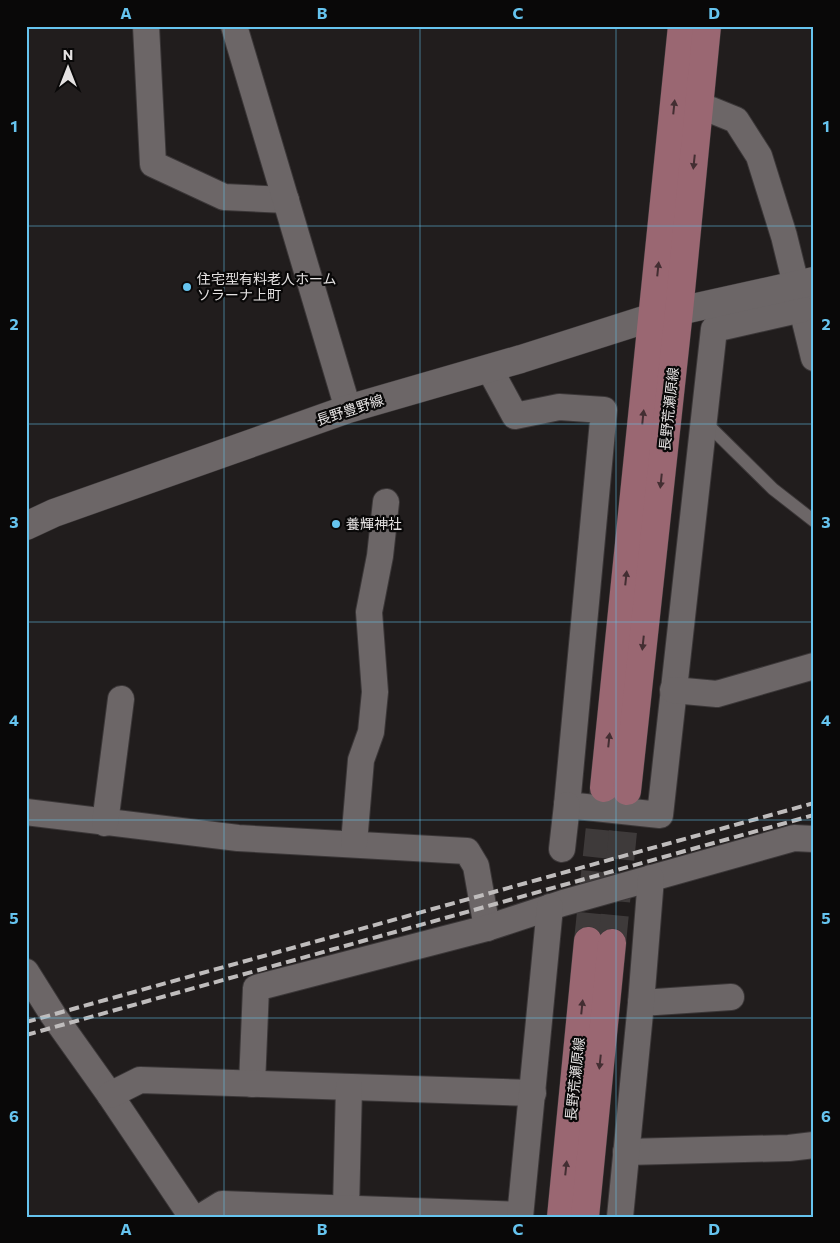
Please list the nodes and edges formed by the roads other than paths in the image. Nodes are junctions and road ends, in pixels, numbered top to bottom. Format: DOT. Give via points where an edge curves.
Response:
graph roads {
  1 [pos="146,26"];
  2 [pos="234,26"];
  3 [pos="682,26"];
  4 [pos="707,26"];
  5 [pos="699,104"];
  6 [pos="286,200"];
  7 [pos="804,292"];
  8 [pos="679,311"];
  9 [pos="653,317"];
  10 [pos="814,358"];
  11 [pos="489,368"];
  12 [pos="348,409"];
  13 [pos="704,421"];
  14 [pos="386,502"];
  15 [pos="814,521"];
  16 [pos="26,526"];
  17 [pos="814,666"];
  18 [pos="674,690"];
  19 [pos="121,699"];
  20 [pos="567,805"];
  21 [pos="26,812"];
  22 [pos="105,822"];
  23 [pos="814,839"];
  24 [pos="354,844"];
  25 [pos="562,849"];
  26 [pos="651,878"];
  27 [pos="550,907"];
  28 [pos="487,928"];
  29 [pos="26,972"];
  30 [pos="731,997"];
  31 [pos="641,1003"];
  32 [pos="252,1084"];
  33 [pos="349,1087"];
  34 [pos="533,1093"];
  35 [pos="110,1095"];
  36 [pos="814,1145"];
  37 [pos="626,1152"];
  38 [pos="346,1209"];
  39 [pos="520,1216"];
  40 [pos="192,1217"];
  41 [pos="201,1217"];
  42 [pos="561,1217"];
  43 [pos="584,1217"];
  44 [pos="620,1217"];
  1 -- 6 [label="street" via="153,164 224,197"];
  2 -- 6 [label="street"];
  9 -- 3 [label="main road, 長野荒瀬原線, one-way"];
  4 -- 5 [label="main road, 長野荒瀬原線"];
  5 -- 7 [label="street" via="736,120 759,156"];
  5 -- 8 [label="main road, 長野荒瀬原線, one-way"];
  6 -- 12 [label="street"];
  7 -- 8 [label="main road, 長野豊野線"];
  7 -- 10 [label="street"];
  7 -- 13 [label="street" via="714,329"];
  8 -- 9 [label="main road, 長野豊野線"];
  8 -- 9 [label="main road, 長野荒瀬原線, one-way" via="616,790"];
  9 -- 11 [label="main road, 長野豊野線"];
  11 -- 12 [label="main road, 長野豊野線"];
  11 -- 20 [label="street" via="515,416 558,407 604,410"];
  12 -- 16 [label="main road, 長野豊野線"];
  13 -- 15 [label="lane" via="773,489"];
  13 -- 18 [label="street"];
  14 -- 24 [label="street" via="370,612 375,692 371,732 361,760"];
  17 -- 18 [label="street" via="717,694"];
  18 -- 20 [label="street" via="660,815"];
  19 -- 22 [label="street"];
  20 -- 25 [label="street"];
  21 -- 22 [label="street"];
  22 -- 24 [label="street" via="238,838"];
  23 -- 26 [label="street" via="794,838"];
  24 -- 28 [label="street" via="467,851 476,866"];
  26 -- 27 [label="street"];
  26 -- 31 [label="street"];
  27 -- 28 [label="street"];
  27 -- 34 [label="street"];
  28 -- 32 [label="street" via="256,988"];
  29 -- 35 [label="street"];
  30 -- 31 [label="street"];
  31 -- 37 [label="street"];
  32 -- 33 [label="street"];
  32 -- 35 [label="street" via="140,1080"];
  33 -- 34 [label="street"];
  33 -- 38 [label="street"];
  34 -- 39 [label="street"];
  35 -- 40 [label="street"];
  36 -- 37 [label="street"];
  37 -- 44 [label="street"];
  38 -- 39 [label="street"];
  38 -- 41 [label="street" via="222,1204"];
  42 -- 43 [label="main road, 長野荒瀬原線, one-way" via="600,942"];
}
